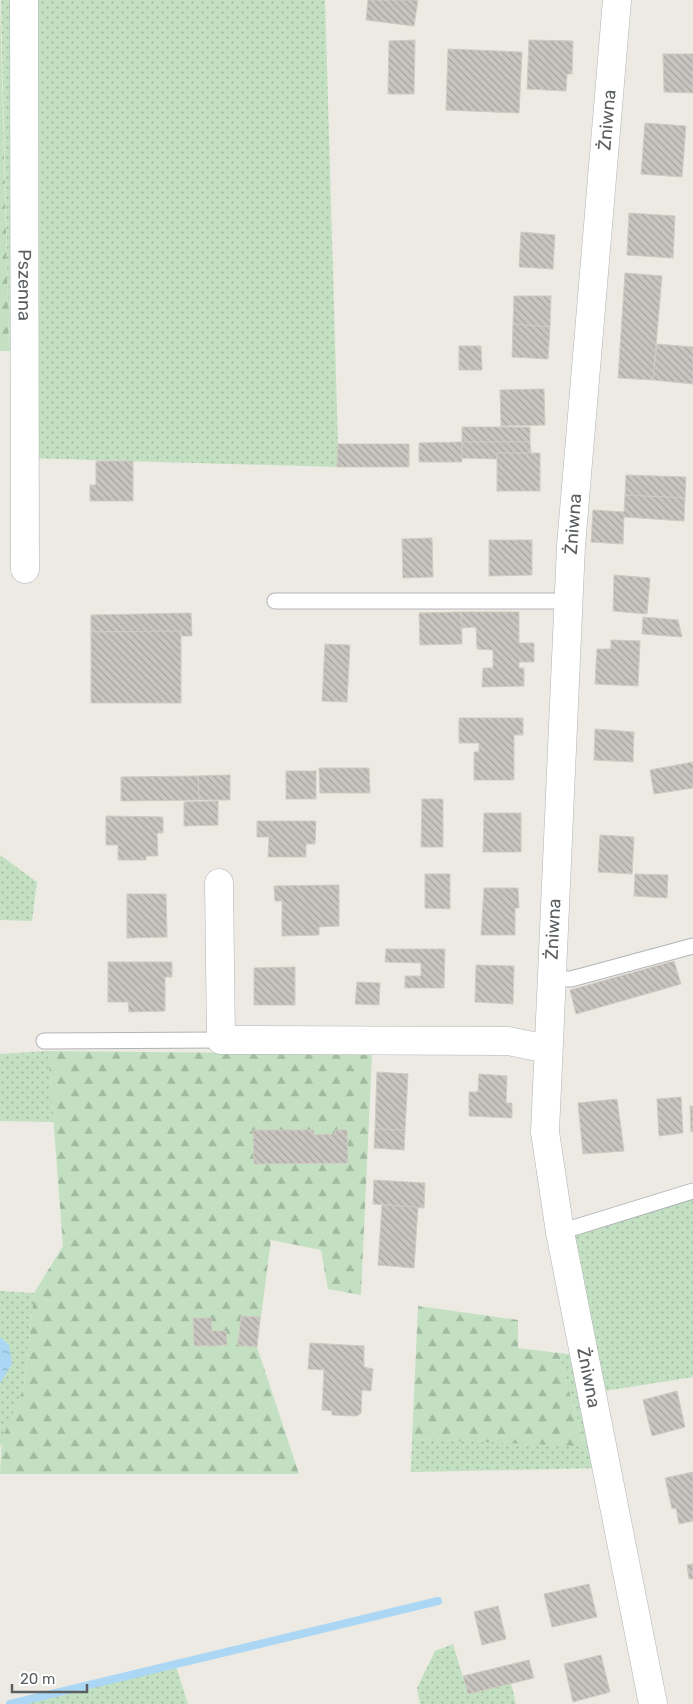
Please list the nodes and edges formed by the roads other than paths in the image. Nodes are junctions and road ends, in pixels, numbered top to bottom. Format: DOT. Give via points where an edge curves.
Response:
graph roads {
  1 [pos="24,0"];
  2 [pos="617,0"];
  3 [pos="25,569"];
  4 [pos="275,601"];
  5 [pos="568,601"];
  6 [pos="220,883"];
  7 [pos="693,946"];
  8 [pos="551,980"];
  9 [pos="220,1040"];
  10 [pos="44,1041"];
  11 [pos="548,1049"];
  12 [pos="693,1191"];
  13 [pos="560,1232"];
  14 [pos="653,1704"];
  1 -- 3 [label="street, Pszenna"];
  2 -- 5 [label="street, Żniwna"];
  4 -- 5 [label="lane"];
  5 -- 8 [label="street, Żniwna"];
  6 -- 9 [label="street"];
  7 -- 8 [label="lane" via="571,979"];
  8 -- 11 [label="street, Żniwna"];
  9 -- 10 [label="lane"];
  9 -- 11 [label="street" via="508,1041"];
  11 -- 13 [label="street, Żniwna" via="545,1132"];
  12 -- 13 [label="lane"];
  13 -- 14 [label="street, Żniwna"];
}
